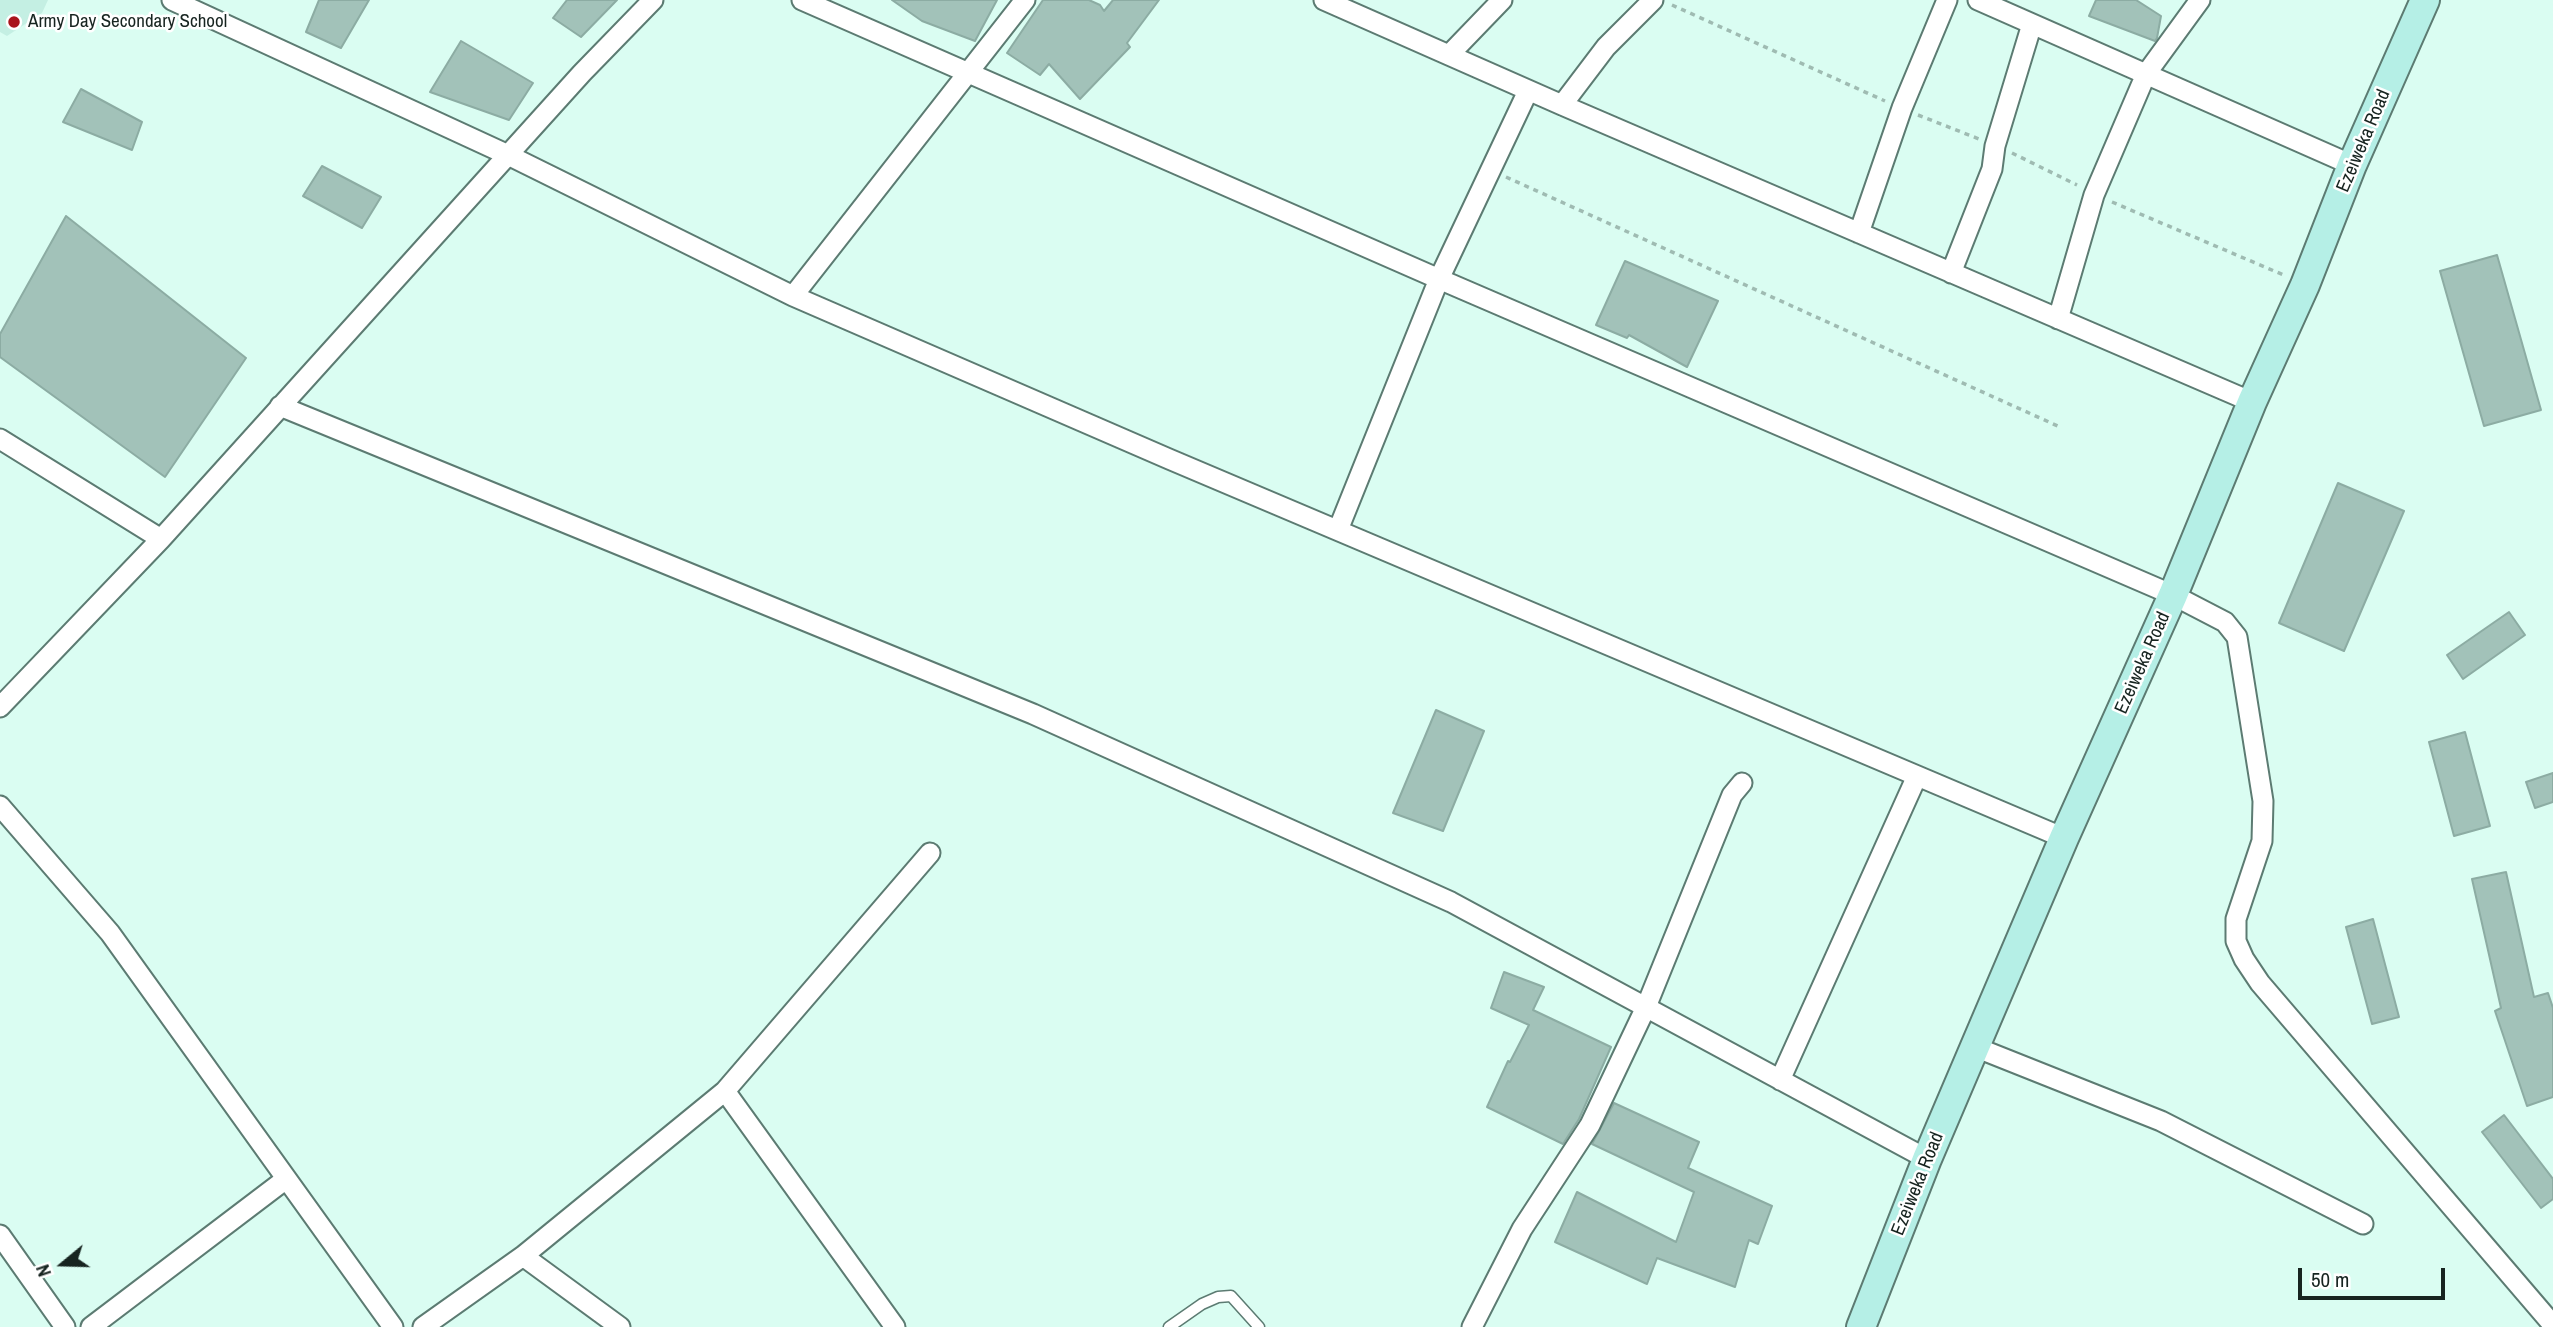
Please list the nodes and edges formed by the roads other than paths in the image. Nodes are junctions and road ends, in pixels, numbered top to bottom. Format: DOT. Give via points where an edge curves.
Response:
graph roads {
  1 [pos="172,0"];
  2 [pos="653,0"];
  3 [pos="802,0"];
  4 [pos="1025,0"];
  5 [pos="1324,0"];
  6 [pos="1502,0"];
  7 [pos="1653,0"];
  8 [pos="1947,0"];
  9 [pos="1978,0"];
  10 [pos="2200,0"];
  11 [pos="2425,0"];
  12 [pos="2032,24"];
  13 [pos="1449,55"];
  14 [pos="968,74"];
  15 [pos="2146,74"];
  16 [pos="1528,91"];
  17 [pos="1562,105"];
  18 [pos="508,155"];
  19 [pos="2353,165"];
  20 [pos="1858,233"];
  21 [pos="1951,273"];
  22 [pos="1439,279"];
  23 [pos="793,296"];
  24 [pos="2059,319"];
  25 [pos="2252,402"];
  26 [pos="280,406"];
  27 [pos="0,439"];
  28 [pos="1338,530"];
  29 [pos="161,538"];
  30 [pos="2173,595"];
  31 [pos="0,707"];
  32 [pos="1917,776"];
  33 [pos="1742,783"];
  34 [pos="0,806"];
  35 [pos="2064,838"];
  36 [pos="930,853"];
  37 [pos="1646,1007"];
  38 [pos="1975,1047"];
  39 [pos="1780,1080"];
  40 [pos="724,1091"];
  41 [pos="1927,1159"];
  42 [pos="286,1179"];
  43 [pos="2363,1224"];
  44 [pos="0,1235"];
  45 [pos="523,1256"];
  46 [pos="2553,1325"];
  47 [pos="65,1327"];
  48 [pos="91,1327"];
  49 [pos="393,1327"];
  50 [pos="423,1327"];
  51 [pos="620,1327"];
  52 [pos="895,1327"];
  53 [pos="1170,1327"];
  54 [pos="1258,1327"];
  55 [pos="1472,1327"];
  56 [pos="1861,1327"];
  1 -- 18 [label="street"];
  2 -- 18 [label="street"];
  3 -- 14 [label="street"];
  4 -- 14 [label="street"];
  5 -- 13 [label="street"];
  6 -- 13 [label="street"];
  7 -- 17 [label="street" via="1606,47"];
  8 -- 20 [label="street" via="1902,108"];
  9 -- 12 [label="street"];
  10 -- 15 [label="street"];
  11 -- 19 [label="main road, Ezeiweka Road"];
  12 -- 15 [label="street"];
  12 -- 21 [label="street" via="1992,169"];
  13 -- 16 [label="street"];
  14 -- 22 [label="street"];
  14 -- 23 [label="street"];
  15 -- 19 [label="street"];
  15 -- 24 [label="street" via="2094,195"];
  16 -- 17 [label="street"];
  16 -- 22 [label="street"];
  17 -- 20 [label="street"];
  18 -- 23 [label="street"];
  18 -- 26 [label="street"];
  19 -- 25 [label="main road, Ezeiweka Road"];
  20 -- 21 [label="street"];
  21 -- 24 [label="street"];
  22 -- 28 [label="street"];
  22 -- 30 [label="street"];
  23 -- 28 [label="street"];
  24 -- 25 [label="street"];
  25 -- 30 [label="main road, Ezeiweka Road"];
  26 -- 29 [label="street"];
  26 -- 37 [label="street" via="1033,714 1451,902"];
  27 -- 29 [label="street"];
  28 -- 32 [label="street"];
  29 -- 31 [label="street"];
  30 -- 35 [label="main road, Ezeiweka Road"];
  30 -- 46 [label="street" via="2225,622 2237,637 2263,801 2262,841 2236,919 2236,941 2244,959"];
  32 -- 35 [label="street"];
  32 -- 39 [label="street"];
  33 -- 37 [label="street" via="1731,795"];
  34 -- 42 [label="street" via="110,933"];
  35 -- 38 [label="main road, Ezeiweka Road"];
  36 -- 40 [label="street"];
  37 -- 39 [label="street"];
  37 -- 55 [label="street" via="1590,1125 1522,1229"];
  38 -- 41 [label="main road, Ezeiweka Road"];
  38 -- 43 [label="street" via="2161,1121"];
  39 -- 41 [label="street"];
  40 -- 45 [label="street"];
  40 -- 52 [label="street"];
  41 -- 56 [label="main road, Ezeiweka Road"];
  42 -- 48 [label="street"];
  42 -- 49 [label="street"];
  44 -- 47 [label="street"];
  45 -- 50 [label="street"];
  45 -- 51 [label="street"];
  53 -- 54 [label="lane" via="1202,1304 1231,1296"];
}
